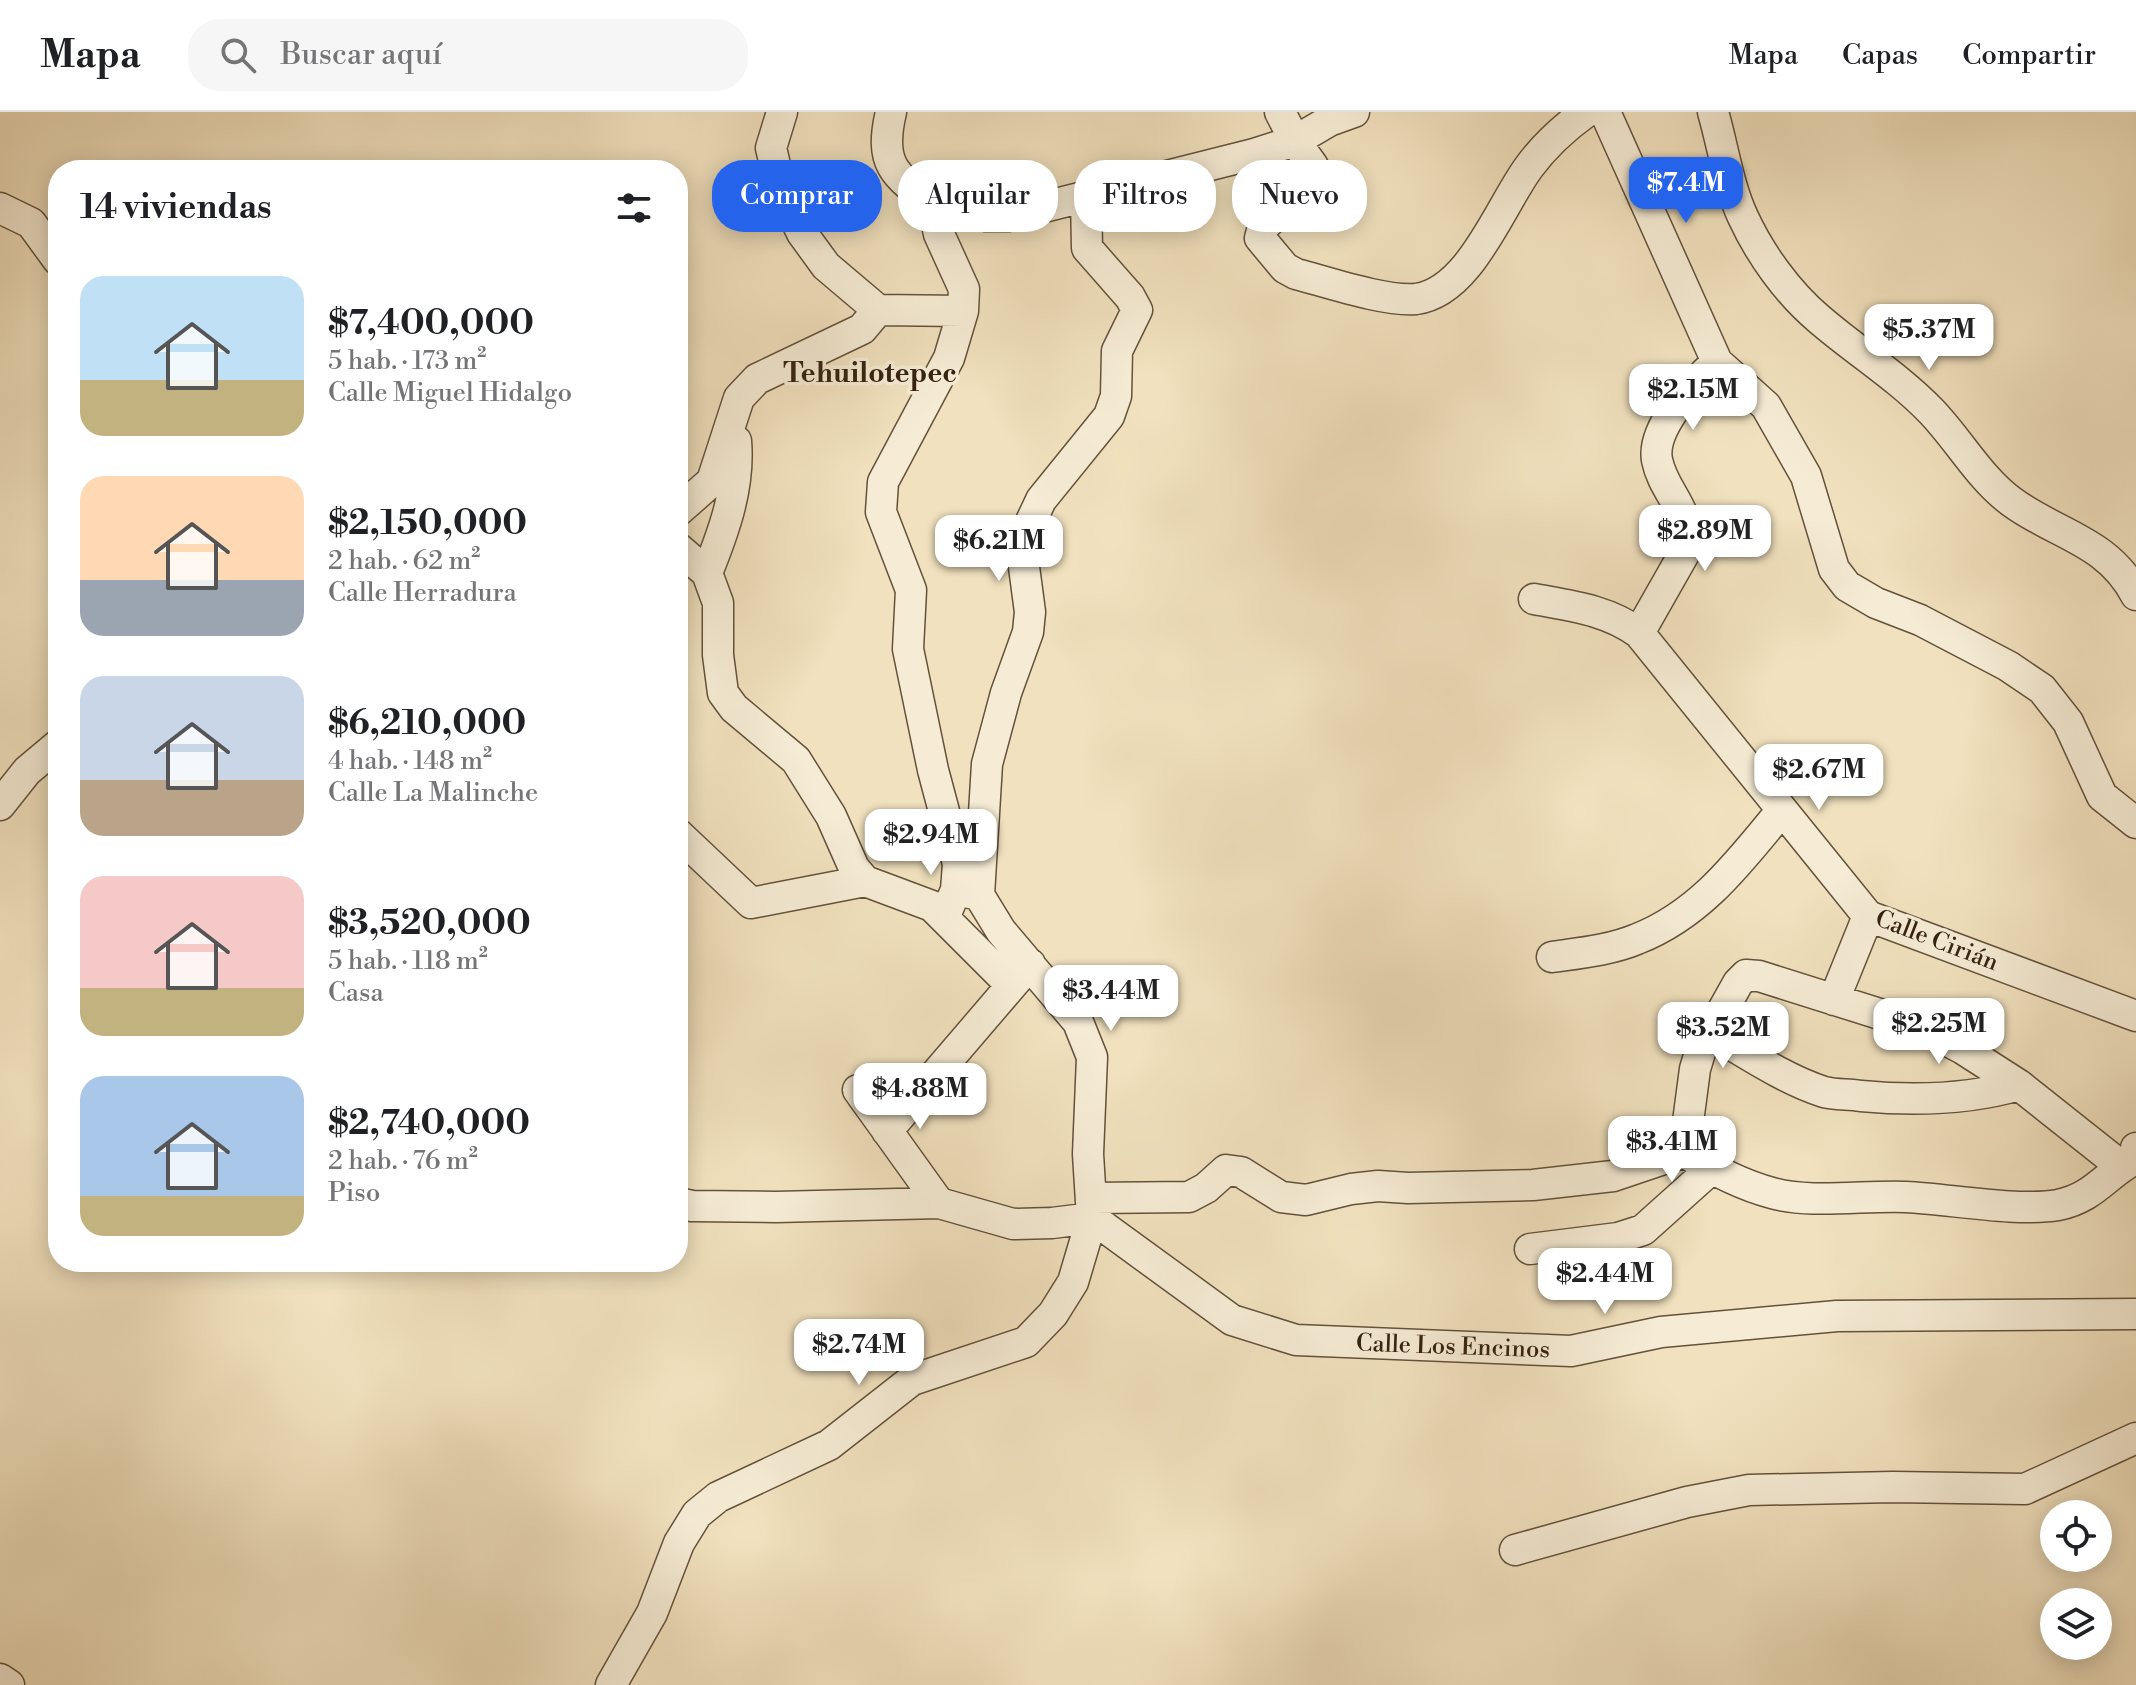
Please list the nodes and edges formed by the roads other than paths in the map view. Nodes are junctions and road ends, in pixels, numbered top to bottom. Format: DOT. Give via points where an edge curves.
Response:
graph roads {
  1 [pos="782,112"];
  2 [pos="891,112"];
  3 [pos="1280,112"];
  4 [pos="1354,112"];
  5 [pos="1586,112"];
  6 [pos="1605,112"];
  7 [pos="1695,112"];
  8 [pos="1716,122"];
  9 [pos="1295,141"];
  10 [pos="1216,164"];
  11 [pos="898,175"];
  12 [pos="0,208"];
  13 [pos="939,232"];
  14 [pos="1087,232"];
  15 [pos="48,246"];
  16 [pos="878,310"];
  17 [pos="963,311"];
  18 [pos="1717,362"];
  19 [pos="734,419"];
  20 [pos="688,502"];
  21 [pos="688,557"];
  22 [pos="707,573"];
  23 [pos="2136,595"];
  24 [pos="1534,599"];
  25 [pos="1639,633"];
  26 [pos="48,753"];
  27 [pos="0,805"];
  28 [pos="1782,810"];
  29 [pos="2136,823"];
  30 [pos="688,843"];
  31 [pos="865,881"];
  32 [pos="959,901"];
  33 [pos="1868,916"];
  34 [pos="1552,957"];
  35 [pos="1020,974"];
  36 [pos="1834,1000"];
  37 [pos="2136,1016"];
  38 [pos="1710,1032"];
  39 [pos="2019,1085"];
  40 [pos="858,1090"];
  41 [pos="887,1131"];
  42 [pos="1684,1152"];
  43 [pos="2132,1158"];
  44 [pos="1711,1169"];
  45 [pos="939,1203"];
  46 [pos="688,1205"];
  47 [pos="1092,1208"];
  48 [pos="1530,1249"];
  49 [pos="2136,1314"];
  50 [pos="2136,1438"];
  51 [pos="1515,1550"];
  52 [pos="0,1679"];
  53 [pos="9,1685"];
  54 [pos="611,1685"];
  1 -- 16 [label="street" via="771,148 781,190 826,266"];
  2 -- 11 [label="street" via="886,143"];
  3 -- 9 [label="street"];
  4 -- 9 [label="street"];
  5 -- 9 [label="street" via="1557,133 1528,168 1465,267 1434,295 1400,299 1296,274 1260,238 1278,213 1283,193 1312,171"];
  6 -- 18 [label="street"];
  7 -- 8 [label="street"];
  8 -- 23 [label="street" via="1741,214 1792,291 1933,413 2011,502 2117,565"];
  9 -- 10 [label="street"];
  12 -- 15 [label="street" via="31,223"];
  13 -- 17 [label="street" via="964,289"];
  14 -- 32 [label="street" via="1087,248 1137,310 1117,351 1116,396 1109,416 1041,500 1027,530 1028,632 987,764"];
  16 -- 17 [label="street"];
  16 -- 19 [label="street" via="862,329 757,379 739,398"];
  17 -- 32 [label="street" via="949,358 883,482 881,512 911,590 908,649 958,864"];
  18 -- 25 [label="street" via="1673,411 1657,445 1657,461 1683,513 1688,538"];
  18 -- 29 [label="street" via="1766,406 1806,476 1834,569 1847,586 2008,666 2042,689 2068,722 2102,796"];
  19 -- 20 [label="street" via="712,481"];
  19 -- 22 [label="street" via="738,463"];
  21 -- 22 [label="street"];
  22 -- 31 [label="street" via="718,603 723,693 796,760"];
  24 -- 25 [label="street, Calle Cirián" via="1598,611"];
  25 -- 28 [label="street, Calle Cirián"];
  26 -- 27 [label="street"];
  28 -- 33 [label="street, Calle Cirián"];
  28 -- 34 [label="street" via="1693,909 1636,940"];
  30 -- 31 [label="street" via="751,903"];
  31 -- 32 [label="street" via="932,906"];
  32 -- 35 [label="street"];
  32 -- 35 [label="street" via="1001,931"];
  33 -- 36 [label="street"];
  33 -- 37 [label="street, Calle Cirián"];
  35 -- 41 [label="street"];
  35 -- 47 [label="street" via="1078,1022 1092,1057"];
  36 -- 38 [label="street" via="1746,975"];
  36 -- 39 [label="street" via="1921,1027"];
  38 -- 39 [label="street" via="1826,1092 1937,1099"];
  38 -- 42 [label="street" via="1695,1069"];
  39 -- 43 [label="street"];
  40 -- 41 [label="street"];
  41 -- 45 [label="street"];
  42 -- 44 [label="street"];
  42 -- 47 [label="street" via="1613,1176 1533,1185 1378,1186 1306,1200 1281,1197 1241,1172 1226,1170 1189,1197"];
  43 -- 44 [label="street" via="2083,1197 2056,1205 1774,1194"];
  44 -- 48 [label="street" via="1643,1230"];
  45 -- 46 [label="street"];
  45 -- 47 [label="street" via="1013,1224 1052,1223"];
  47 -- 49 [label="street, Calle Los Encinos" via="1232,1320 1296,1340 1571,1351 1661,1332 1837,1316"];
  47 -- 54 [label="street" via="1073,1282 1026,1342 912,1380 829,1445 718,1497 697,1514 679,1543 652,1613"];
  50 -- 51 [label="street" via="2025,1489 1749,1490"];
  52 -- 53 [label="street"];
}
